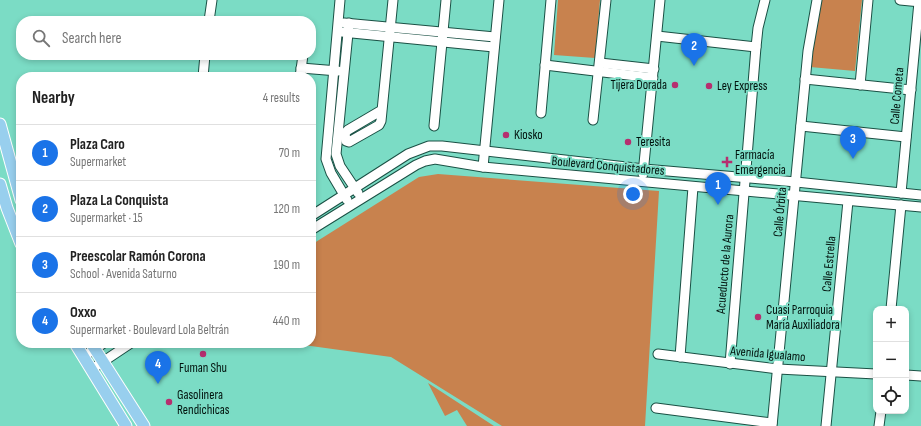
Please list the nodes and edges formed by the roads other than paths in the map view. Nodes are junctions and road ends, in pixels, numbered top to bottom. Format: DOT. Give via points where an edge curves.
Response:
graph roads {
  1 [pos="212,0"];
  2 [pos="340,0"];
  3 [pos="393,0"];
  4 [pos="446,0"];
  5 [pos="499,0"];
  6 [pos="551,0"];
  7 [pos="606,0"];
  8 [pos="660,0"];
  9 [pos="765,0"];
  10 [pos="817,0"];
  11 [pos="868,0"];
  12 [pos="900,0"];
  13 [pos="920,2"];
  14 [pos="210,16"];
  15 [pos="349,23"];
  16 [pos="337,27"];
  17 [pos="390,27"];
  18 [pos="348,33"];
  19 [pos="657,36"];
  20 [pos="389,37"];
  21 [pos="442,37"];
  22 [pos="496,37"];
  23 [pos="494,47"];
  24 [pos="756,47"];
  25 [pos="205,60"];
  26 [pos="302,60"];
  27 [pos="545,65"];
  28 [pos="599,67"];
  29 [pos="334,71"];
  30 [pos="203,72"];
  31 [pos="301,72"];
  32 [pos="344,72"];
  33 [pos="653,74"];
  34 [pos="805,79"];
  35 [pos="860,85"];
  36 [pos="911,90"];
  37 [pos="382,110"];
  38 [pos="540,113"];
  39 [pos="593,120"];
  40 [pos="0,124"];
  41 [pos="434,126"];
  42 [pos="801,126"];
  43 [pos="906,137"];
  44 [pos="484,150"];
  45 [pos="336,154"];
  46 [pos="326,159"];
  47 [pos="483,167"];
  48 [pos="644,169"];
  49 [pos="745,178"];
  50 [pos="16,182"];
  51 [pos="643,182"];
  52 [pos="796,182"];
  53 [pos="0,184"];
  54 [pos="693,187"];
  55 [pos="355,188"];
  56 [pos="745,190"];
  57 [pos="901,193"];
  58 [pos="344,195"];
  59 [pos="921,195"];
  60 [pos="794,196"];
  61 [pos="363,199"];
  62 [pos="848,201"];
  63 [pos="351,206"];
  64 [pos="901,206"];
  65 [pos="921,207"];
  66 [pos="316,213"];
  67 [pos="316,227"];
  68 [pos="16,231"];
  69 [pos="891,306"];
  70 [pos="78,348"];
  71 [pos="93,348"];
  72 [pos="98,348"];
  73 [pos="124,348"];
  74 [pos="658,354"];
  75 [pos="84,356"];
  76 [pos="680,357"];
  77 [pos="103,362"];
  78 [pos="730,364"];
  79 [pos="92,369"];
  80 [pos="778,369"];
  81 [pos="832,372"];
  82 [pos="873,374"];
  83 [pos="909,376"];
  84 [pos="921,376"];
  85 [pos="656,408"];
  86 [pos="881,414"];
  87 [pos="772,425"];
  88 [pos="126,426"];
  89 [pos="144,426"];
  90 [pos="826,426"];
  91 [pos="879,426"];
  1 -- 14 [label="street"];
  2 -- 16 [label="street"];
  3 -- 17 [label="street"];
  4 -- 21 [label="street"];
  5 -- 22 [label="street"];
  6 -- 27 [label="street"];
  7 -- 28 [label="street"];
  8 -- 19 [label="street"];
  9 -- 24 [label="street, Acueducto de la Aurora"];
  10 -- 34 [label="street, Calle Órbita"];
  11 -- 35 [label="street"];
  12 -- 13 [label="street"];
  13 -- 36 [label="street, Calle Cometa"];
  15 -- 16 [label="street"];
  15 -- 17 [label="street"];
  15 -- 18 [label="street"];
  16 -- 18 [label="street"];
  16 -- 29 [label="street"];
  17 -- 20 [label="street"];
  17 -- 21 [label="street"];
  18 -- 20 [label="street"];
  18 -- 32 [label="street"];
  19 -- 24 [label="street"];
  19 -- 33 [label="street"];
  20 -- 21 [label="street"];
  20 -- 37 [label="street"];
  21 -- 22 [label="street"];
  21 -- 23 [label="street"];
  21 -- 41 [label="street"];
  22 -- 23 [label="street"];
  23 -- 44 [label="street"];
  24 -- 49 [label="street, Acueducto de la Aurora"];
  25 -- 30 [label="street"];
  26 -- 31 [label="street"];
  27 -- 28 [label="street"];
  27 -- 38 [label="street"];
  28 -- 33 [label="street"];
  28 -- 39 [label="street"];
  29 -- 31 [label="street"];
  29 -- 32 [label="street"];
  29 -- 46 [label="street"];
  32 -- 45 [label="street"];
  33 -- 48 [label="street"];
  34 -- 35 [label="street"];
  34 -- 42 [label="street, Calle Órbita"];
  35 -- 36 [label="street"];
  36 -- 43 [label="street, Calle Cometa"];
  40 -- 50 [label="main road"];
  42 -- 43 [label="street"];
  42 -- 52 [label="street, Calle Órbita"];
  43 -- 57 [label="street, Calle Cometa"];
  44 -- 47 [label="street"];
  44 -- 48 [label="street, Boulevard Conquistadores"];
  44 -- 55 [label="street, Boulevard Conquistadores" via="429,146 408,154"];
  45 -- 46 [label="street"];
  45 -- 55 [label="street" via="340,166"];
  46 -- 58 [label="street"];
  47 -- 51 [label="street, Boulevard Conquistadores"];
  47 -- 61 [label="street, Boulevard Conquistadores" via="435,160 425,161"];
  48 -- 49 [label="street, Boulevard Conquistadores"];
  48 -- 51 [label="street"];
  49 -- 52 [label="street, Boulevard Conquistadores"];
  49 -- 56 [label="street, Acueducto de la Aurora"];
  51 -- 54 [label="street, Boulevard Conquistadores"];
  52 -- 57 [label="street, Boulevard Conquistadores"];
  52 -- 60 [label="street, Calle Órbita"];
  53 -- 68 [label="main road"];
  54 -- 56 [label="street, Boulevard Conquistadores"];
  54 -- 76 [label="street"];
  55 -- 58 [label="street, Boulevard Conquistadores"];
  55 -- 61 [label="street"];
  56 -- 60 [label="street, Boulevard Conquistadores"];
  56 -- 78 [label="street, Acueducto de la Aurora"];
  57 -- 59 [label="street, Boulevard Conquistadores"];
  58 -- 63 [label="street"];
  58 -- 66 [label="street, Boulevard Conquistadores"];
  60 -- 62 [label="street, Boulevard Conquistadores"];
  60 -- 80 [label="street, Calle Órbita"];
  61 -- 63 [label="street, Boulevard Conquistadores"];
  62 -- 64 [label="street, Boulevard Conquistadores"];
  62 -- 81 [label="street, Calle Estrella"];
  63 -- 67 [label="street, Boulevard Conquistadores"];
  64 -- 65 [label="street, Boulevard Conquistadores"];
  64 -- 69 [label="street"];
  70 -- 75 [label="main road"];
  71 -- 75 [label="street"];
  72 -- 77 [label="main road"];
  73 -- 77 [label="street"];
  74 -- 76 [label="street, Avenida Igualamo"];
  75 -- 79 [label="main road"];
  76 -- 78 [label="street, Avenida Igualamo"];
  77 -- 79 [label="street"];
  77 -- 89 [label="main road"];
  78 -- 80 [label="street, Avenida Igualamo"];
  79 -- 88 [label="main road"];
  80 -- 81 [label="street, Avenida Igualamo"];
  80 -- 87 [label="street, Calle Órbita"];
  81 -- 82 [label="street, Avenida Igualamo"];
  81 -- 90 [label="street, Calle Estrella"];
  83 -- 84 [label="street"];
  85 -- 87 [label="street"];
  86 -- 91 [label="street"];
}
